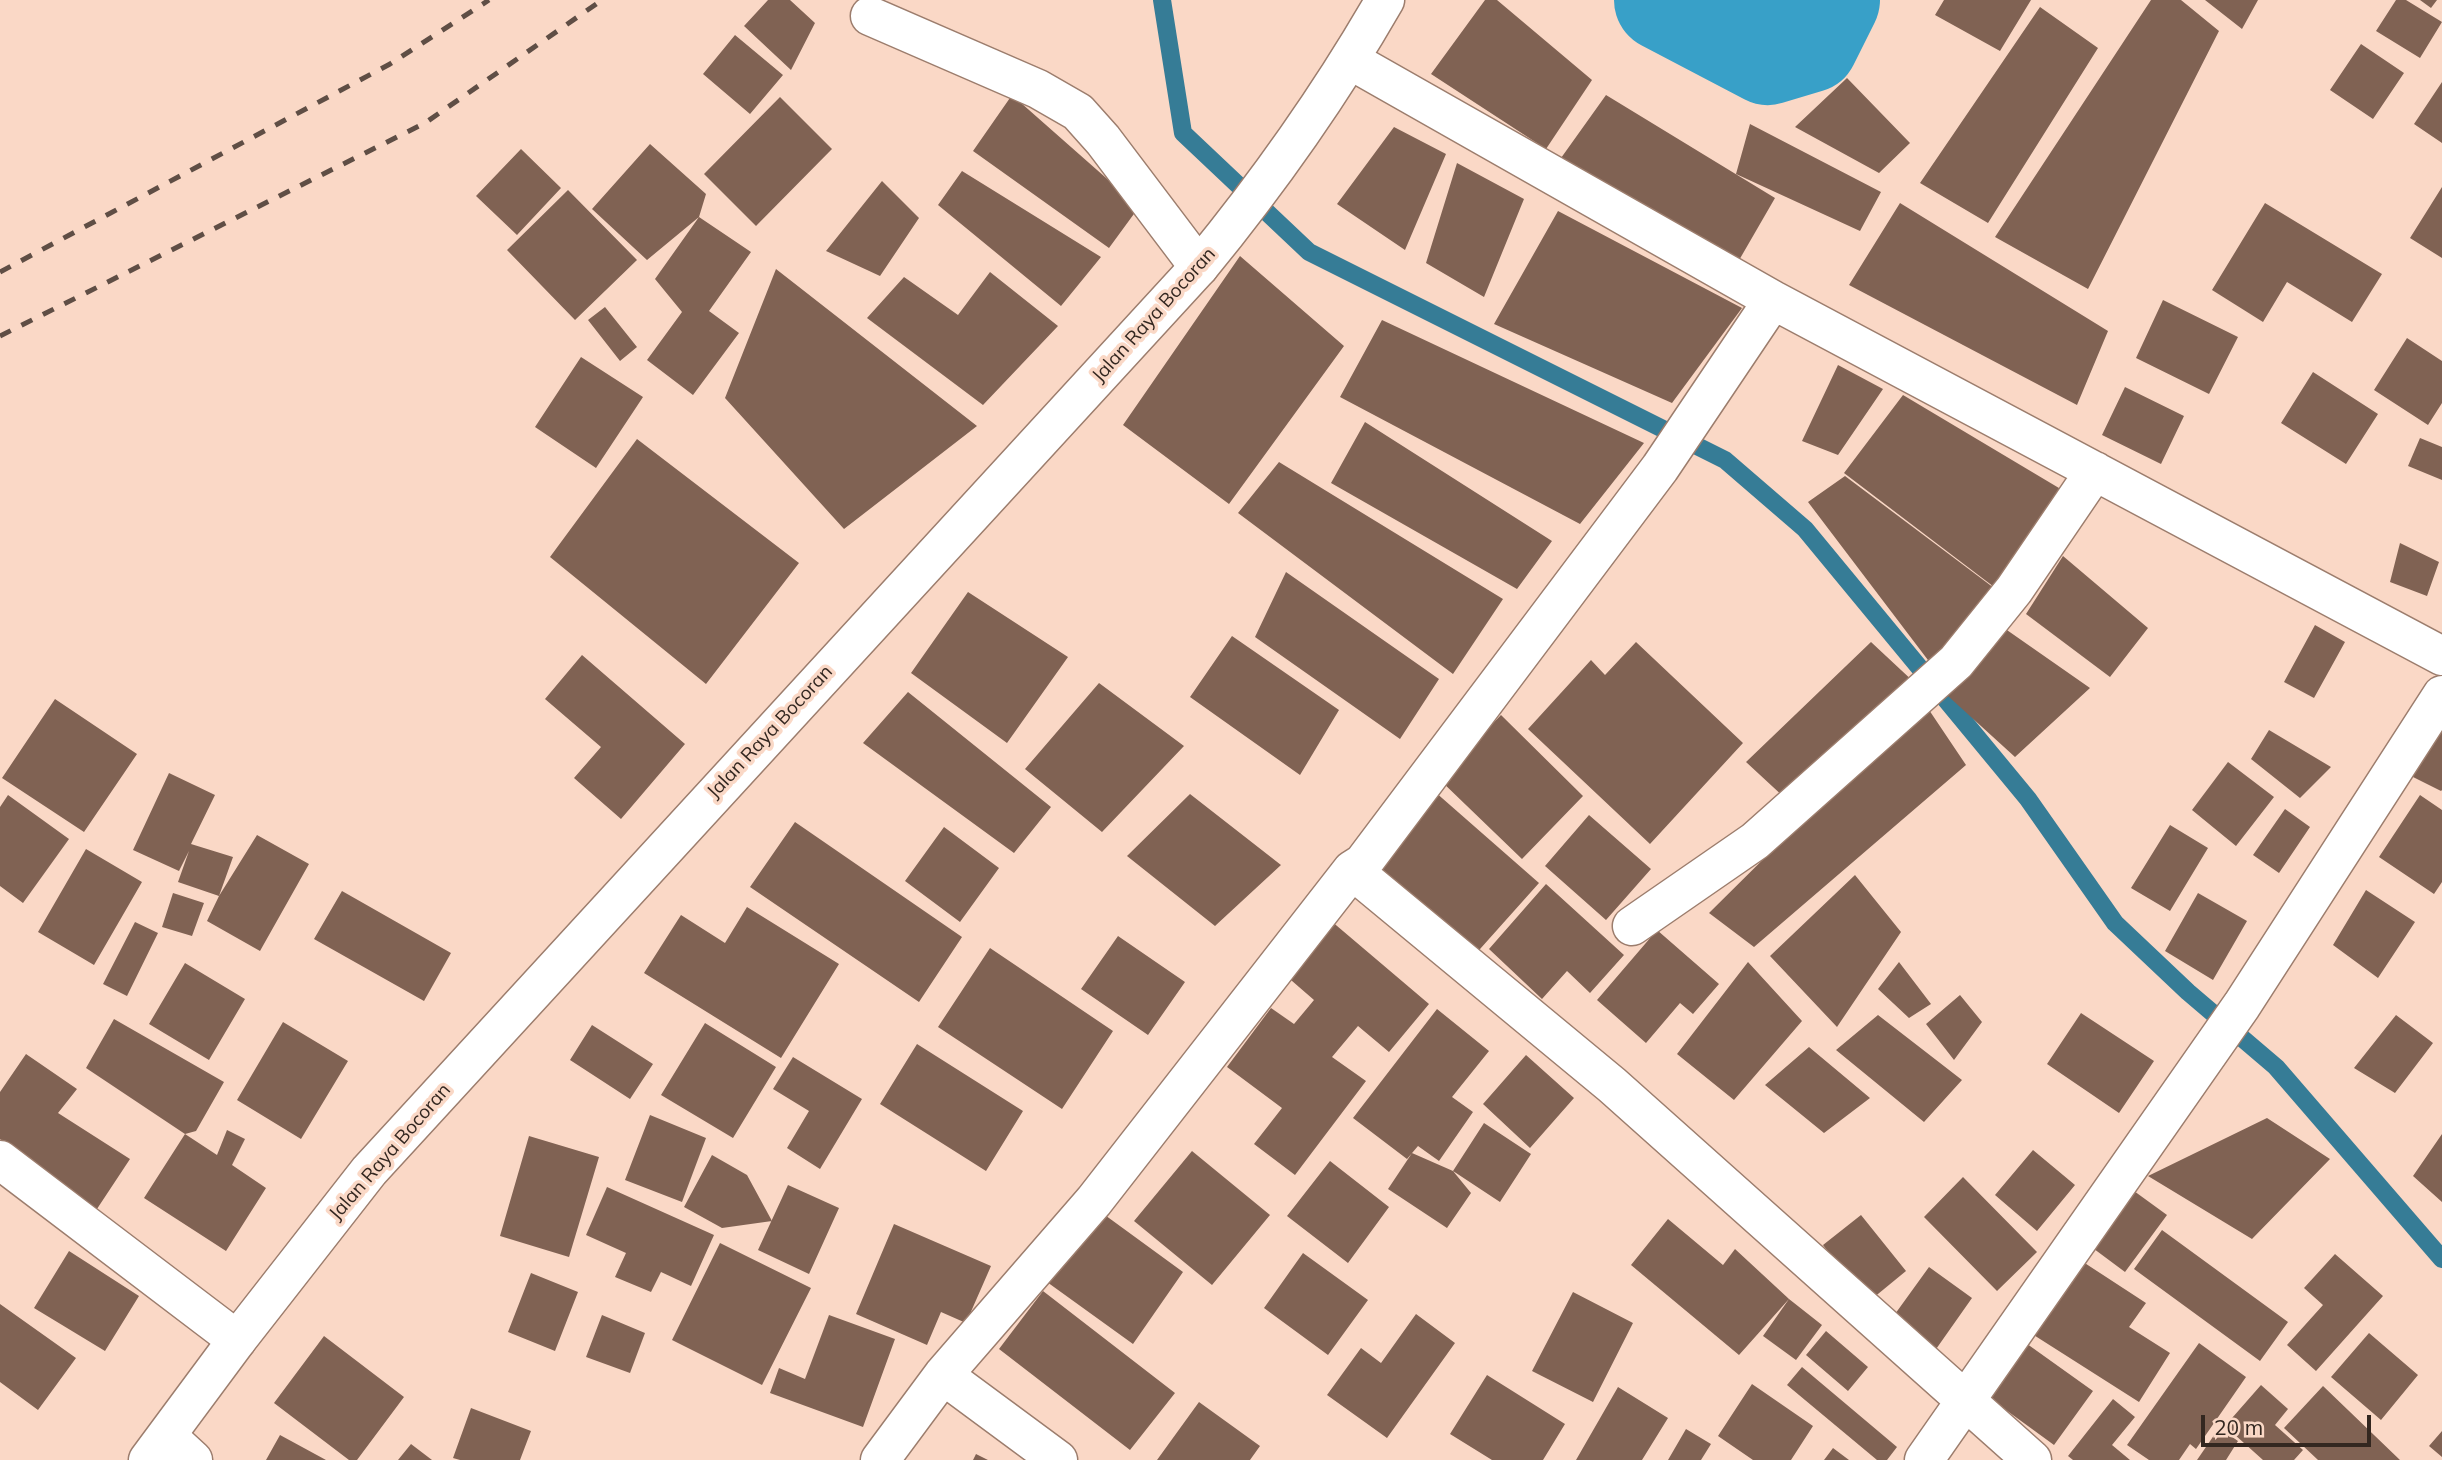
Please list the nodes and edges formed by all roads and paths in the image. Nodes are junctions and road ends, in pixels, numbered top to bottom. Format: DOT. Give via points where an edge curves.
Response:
graph roads {
  1 [pos="1385,0"];
  2 [pos="870,16"];
  3 [pos="1350,61"];
  4 [pos="1199,267"];
  5 [pos="1773,300"];
  6 [pos="2095,471"];
  7 [pos="2442,656"];
  8 [pos="2442,695"];
  9 [pos="1352,870"];
  10 [pos="1632,926"];
  11 [pos="0,1160"];
  12 [pos="237,1340"];
  13 [pos="943,1375"];
  14 [pos="1966,1399"];
  15 [pos="169,1452"];
  16 [pos="880,1460"];
  17 [pos="1058,1460"];
  18 [pos="1924,1460"];
  19 [pos="2032,1460"];
  1 -- 3 [label="street, Jalan Raya Bocoran"];
  2 -- 4 [label="street" via="1038,89 1078,112"];
  3 -- 4 [label="street, Jalan Raya Bocoran" via="1267,181"];
  3 -- 5 [label="street"];
  4 -- 12 [label="street, Jalan Raya Bocoran" via="369,1171"];
  5 -- 6 [label="street"];
  5 -- 9 [label="street" via="1660,468 1363,863"];
  6 -- 7 [label="street"];
  6 -- 10 [label="street" via="2014,590 1956,662 1755,841"];
  8 -- 14 [label="street" via="2242,1005"];
  9 -- 13 [label="street" via="1094,1201"];
  9 -- 14 [label="street" via="1612,1085"];
  11 -- 12 [label="street"];
  12 -- 15 [label="street, Jalan Raya Bocoran"];
  13 -- 16 [label="street"];
  13 -- 17 [label="street"];
  14 -- 18 [label="street"];
  14 -- 19 [label="street"];
}
